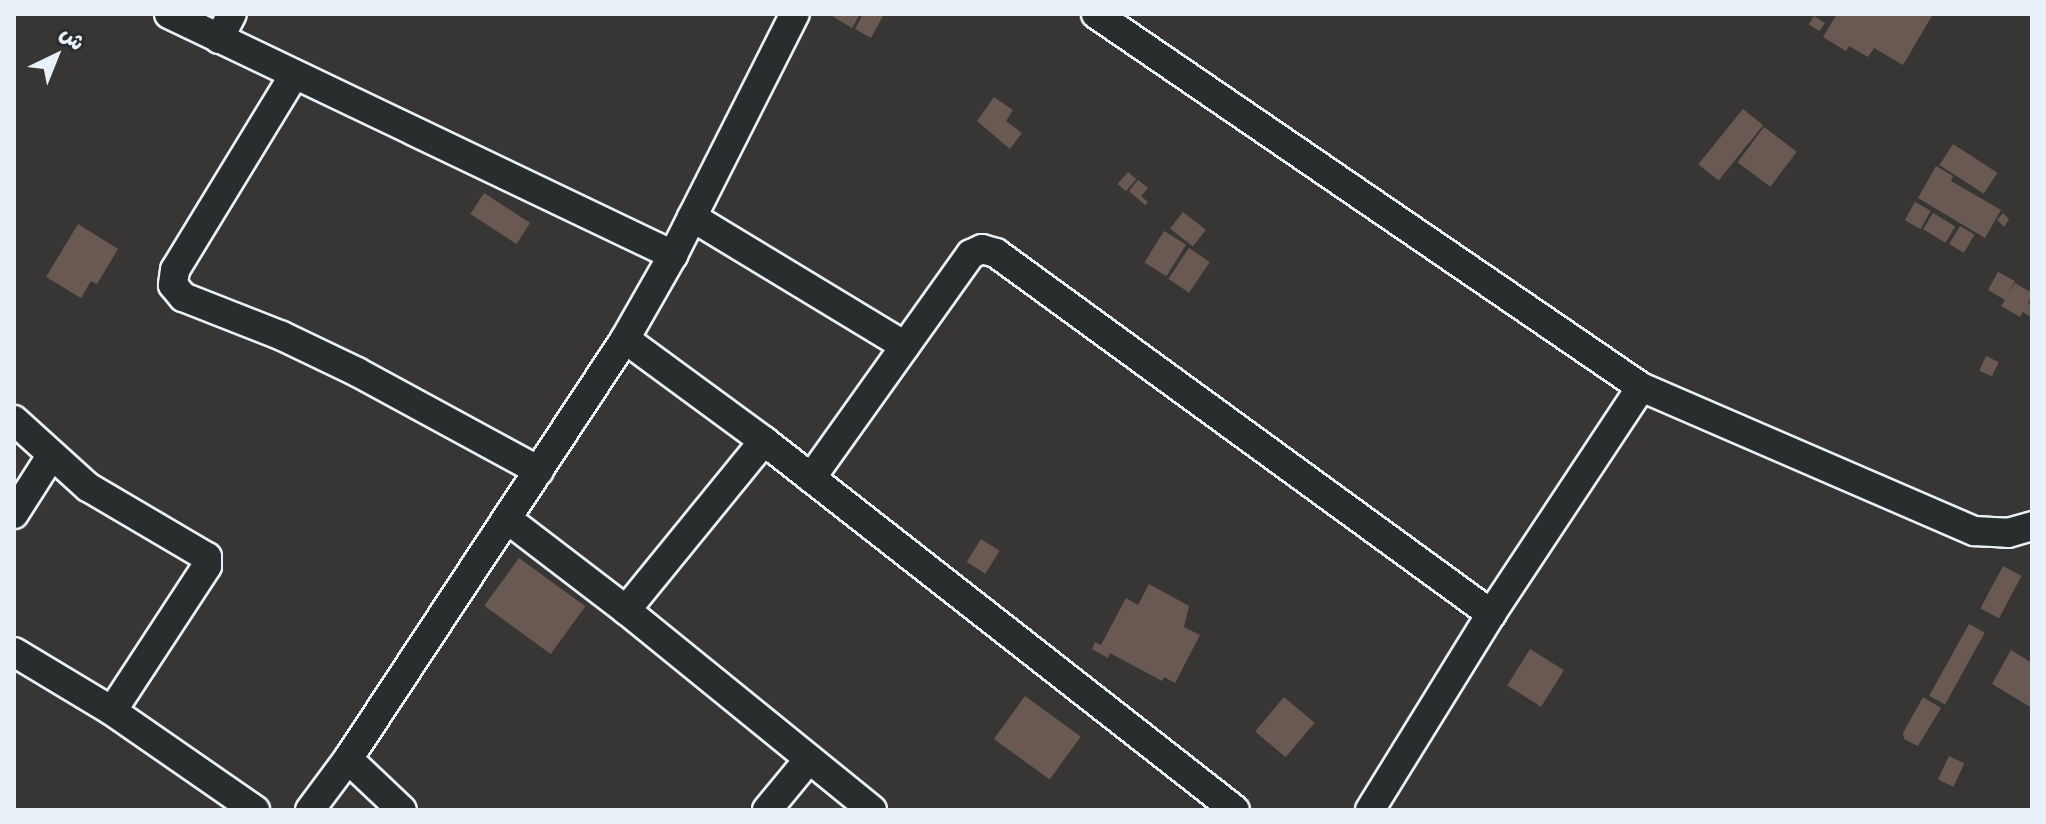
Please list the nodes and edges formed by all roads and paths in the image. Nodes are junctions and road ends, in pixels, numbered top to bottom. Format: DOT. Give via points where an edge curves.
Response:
graph roads {
  1 [pos="169,14"];
  2 [pos="795,14"];
  3 [pos="1096,14"];
  4 [pos="225,26"];
  5 [pos="294,75"];
  6 [pos="692,217"];
  7 [pos="673,255"];
  8 [pos="625,339"];
  9 [pos="905,346"];
  10 [pos="1641,387"];
  11 [pos="14,420"];
  12 [pos="764,441"];
  13 [pos="51,456"];
  14 [pos="539,471"];
  15 [pos="811,478"];
  16 [pos="14,514"];
  17 [pos="507,519"];
  18 [pos="2032,526"];
  19 [pos="626,610"];
  20 [pos="1491,614"];
  21 [pos="14,652"];
  22 [pos="112,711"];
  23 [pos="348,759"];
  24 [pos="809,759"];
  25 [pos="255,810"];
  26 [pos="310,810"];
  27 [pos="402,810"];
  28 [pos="767,810"];
  29 [pos="872,810"];
  30 [pos="1235,810"];
  31 [pos="1370,810"];
  1 -- 4 [label="street"];
  2 -- 6 [label="street"];
  3 -- 10 [label="street"];
  4 -- 5 [label="street"];
  5 -- 7 [label="street"];
  5 -- 14 [label="street" via="175,270 173,285 183,297 357,372"];
  6 -- 7 [label="street"];
  6 -- 9 [label="street"];
  7 -- 8 [label="street"];
  8 -- 12 [label="street"];
  8 -- 14 [label="street"];
  9 -- 15 [label="street"];
  9 -- 20 [label="street" via="971,254 982,249 996,253"];
  10 -- 18 [label="street" via="1974,531 2008,533"];
  10 -- 20 [label="street"];
  11 -- 13 [label="street"];
  12 -- 15 [label="street"];
  12 -- 19 [label="street"];
  13 -- 16 [label="street"];
  13 -- 22 [label="street" via="88,487 207,557 207,566"];
  14 -- 17 [label="street"];
  15 -- 30 [label="street"];
  17 -- 19 [label="street"];
  17 -- 23 [label="street"];
  19 -- 24 [label="street"];
  20 -- 31 [label="street"];
  21 -- 22 [label="street"];
  22 -- 25 [label="street"];
  23 -- 26 [label="street"];
  23 -- 27 [label="street"];
  24 -- 28 [label="street"];
  24 -- 29 [label="street"];
}
